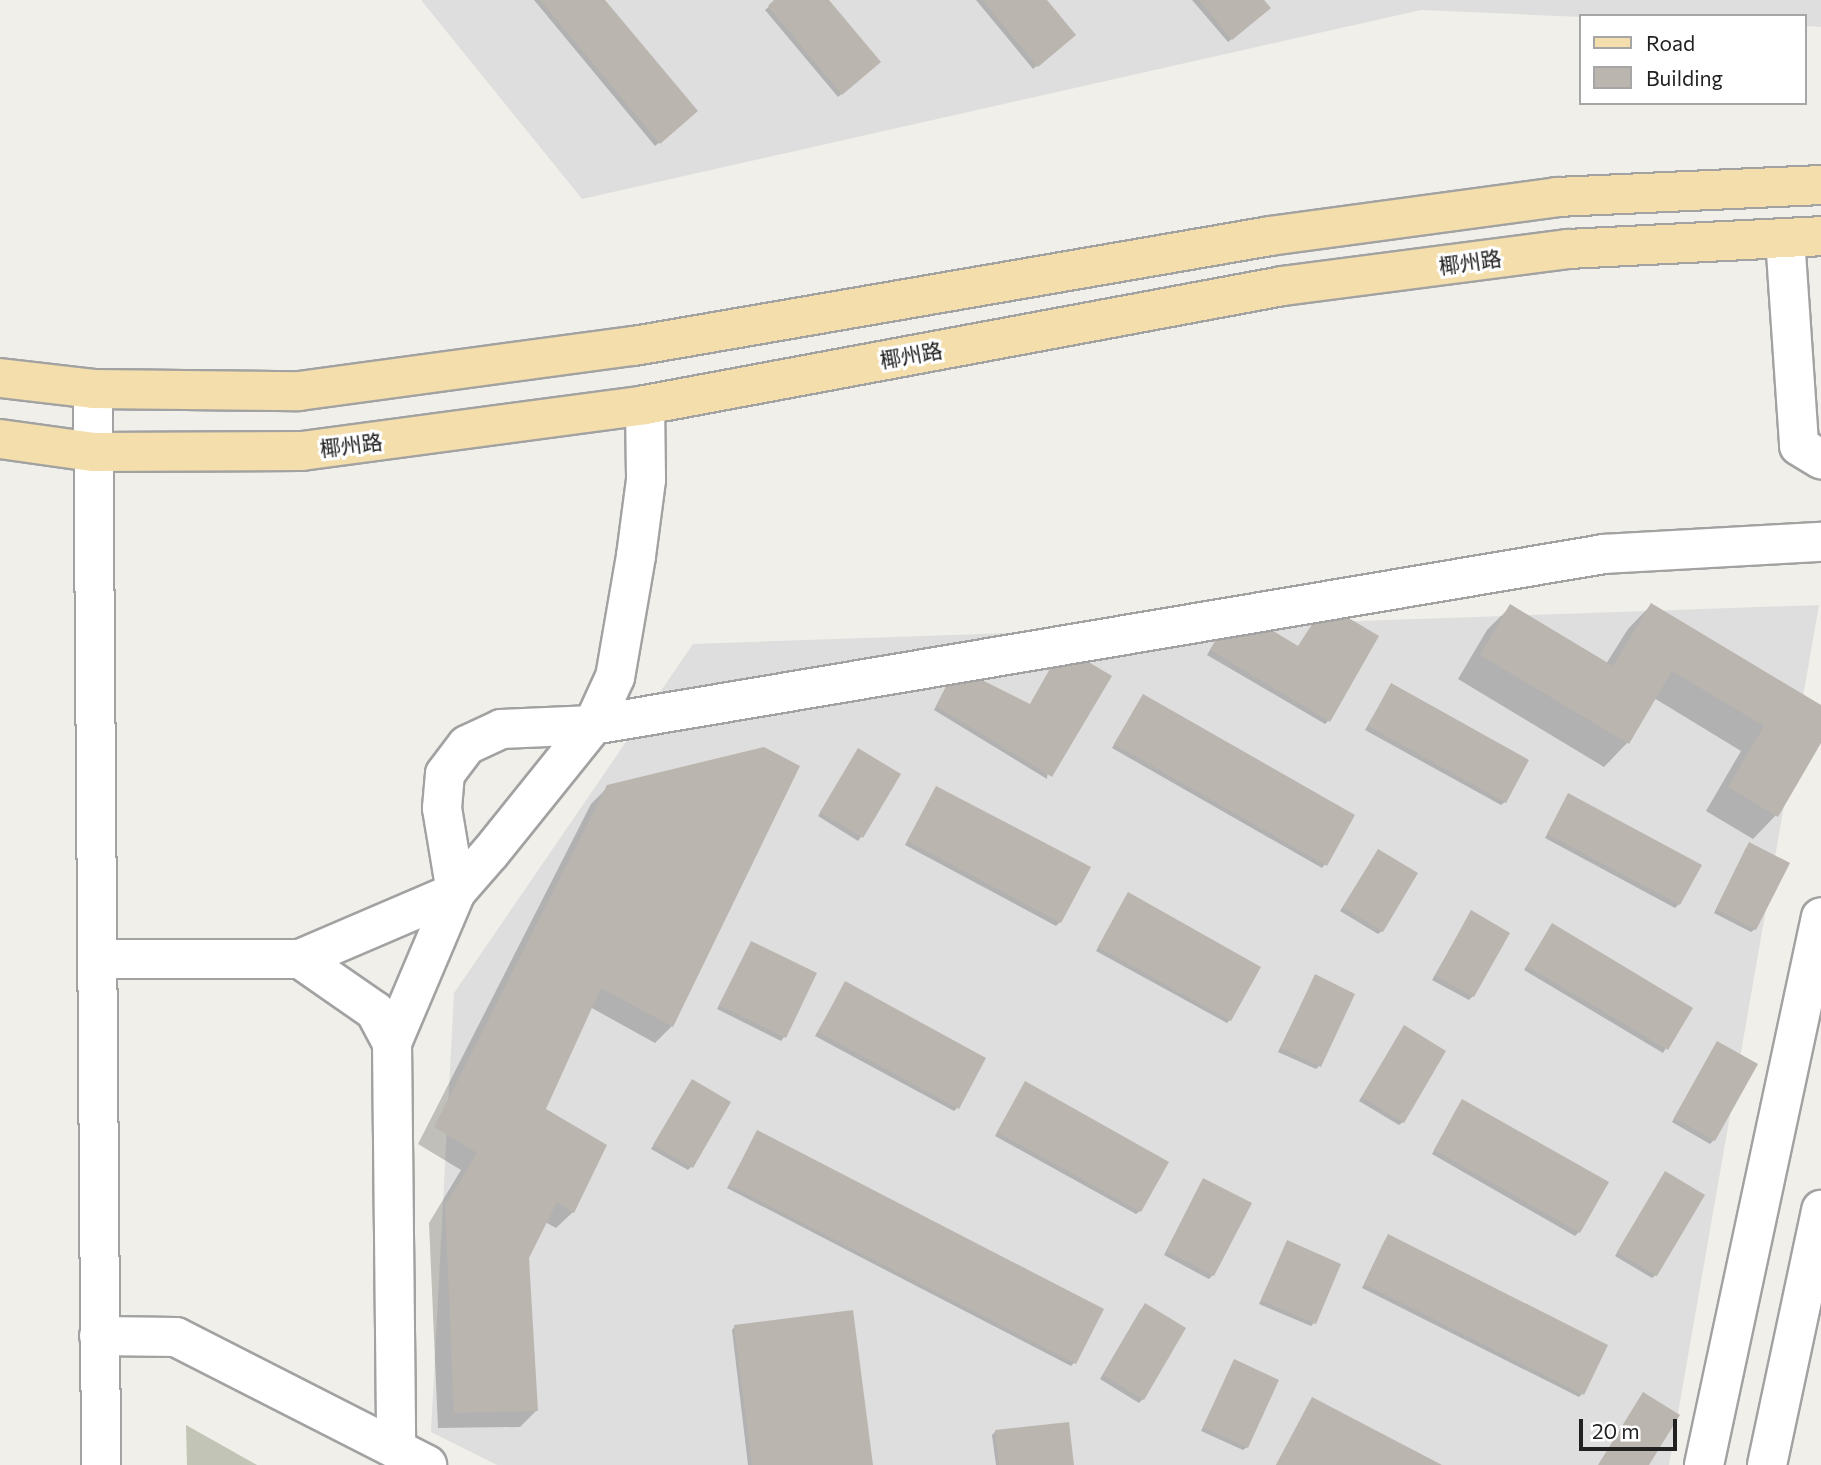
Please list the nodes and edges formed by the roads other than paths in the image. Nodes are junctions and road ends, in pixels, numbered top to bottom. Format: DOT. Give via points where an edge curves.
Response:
graph roads {
  1 [pos="1821,185"];
  2 [pos="1803,237"];
  3 [pos="0,378"];
  4 [pos="93,390"];
  5 [pos="645,405"];
  6 [pos="0,439"];
  7 [pos="94,452"];
  8 [pos="1810,452"];
  9 [pos="1821,542"];
  10 [pos="593,725"];
  11 [pos="456,892"];
  12 [pos="1821,917"];
  13 [pos="97,959"];
  14 [pos="300,959"];
  15 [pos="392,1043"];
  16 [pos="1821,1210"];
  17 [pos="99,1336"];
  18 [pos="411,1457"];
  19 [pos="101,1465"];
  20 [pos="1704,1465"];
  21 [pos="1767,1465"];
  1 -- 4 [label="main road" via="1557,197 1325,228 440,375 299,391"];
  2 -- 5 [label="main road, 椰州路" via="1568,249 1283,286"];
  2 -- 8 [label="street"];
  3 -- 4 [label="main road"];
  4 -- 7 [label="street"];
  5 -- 7 [label="main road, 椰州路" via="302,451"];
  5 -- 10 [label="street" via="646,480 636,556 615,677"];
  6 -- 7 [label="main road, 椰州路"];
  7 -- 13 [label="street"];
  9 -- 10 [label="street" via="1604,554"];
  10 -- 11 [label="street"];
  10 -- 11 [label="street" via="501,729 467,745 445,774 442,808"];
  11 -- 14 [label="street"];
  11 -- 15 [label="street"];
  12 -- 20 [label="street"];
  13 -- 14 [label="street"];
  13 -- 17 [label="street"];
  14 -- 15 [label="street" via="375,1011"];
  15 -- 18 [label="street"];
  16 -- 21 [label="street"];
  17 -- 18 [label="street" via="176,1337"];
  17 -- 19 [label="street"];
}
